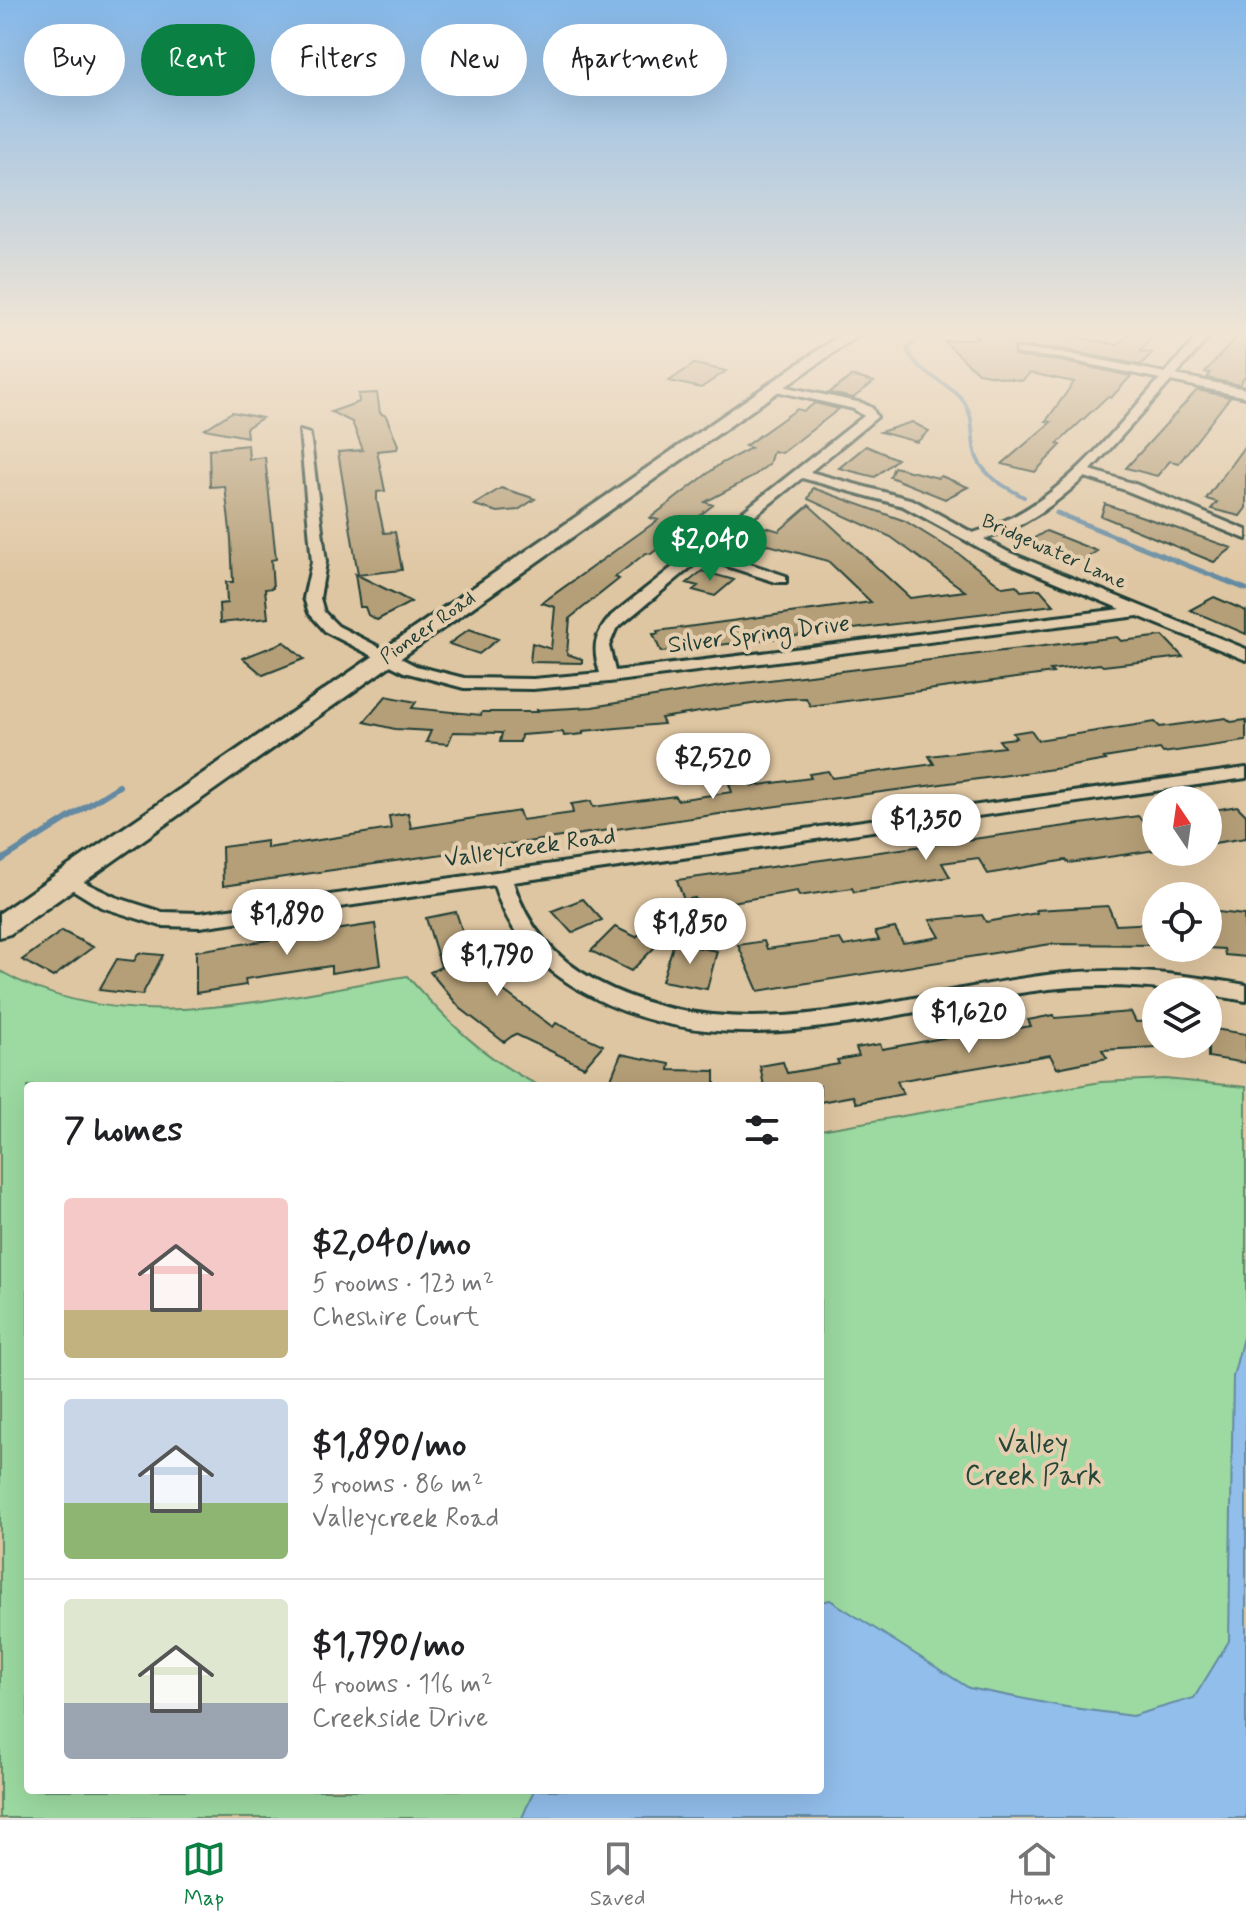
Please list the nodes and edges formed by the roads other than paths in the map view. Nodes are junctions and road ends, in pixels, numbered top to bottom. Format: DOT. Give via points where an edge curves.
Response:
graph roads {
  1 [pos="734,416"];
  2 [pos="870,416"];
  3 [pos="1132,416"];
  4 [pos="304,434"];
  5 [pos="1083,472"];
  6 [pos="799,473"];
  7 [pos="1246,535"];
  8 [pos="972,538"];
  9 [pos="699,552"];
  10 [pos="781,579"];
  11 [pos="1140,611"];
  12 [pos="1246,655"];
  13 [pos="387,656"];
  14 [pos="609,677"];
  15 [pos="1246,773"];
  16 [pos="502,878"];
  17 [pos="67,880"];
  18 [pos="0,927"];
  19 [pos="1246,993"];
  1 -- 13 [label="main road, Pioneer Road"];
  2 -- 6 [label="street"];
  3 -- 5 [label="street"];
  4 -- 13 [label="street, Silver Spring Drive" via="319,562 312,598 317,613 332,629"];
  5 -- 7 [label="street"];
  5 -- 8 [label="street" via="1025,519"];
  6 -- 8 [label="street, Bridgewater Lane" via="908,503"];
  6 -- 9 [label="street"];
  8 -- 11 [label="street, Bridgewater Lane"];
  9 -- 10 [label="street"];
  9 -- 14 [label="street" via="617,618 602,637"];
  11 -- 12 [label="street, Bridgewater Lane"];
  11 -- 14 [label="street, Silver Spring Drive"];
  13 -- 14 [label="street, Silver Spring Drive" via="410,669 464,683"];
  13 -- 17 [label="main road, Pioneer Road"];
  15 -- 16 [label="street, Valleycreek Road"];
  16 -- 17 [label="street, Valleycreek Road" via="200,920 161,919 108,902"];
  16 -- 19 [label="street" via="512,915 543,956 586,987 632,1009 676,1021 778,1025 1048,982 1109,978"];
  17 -- 18 [label="main road, Pioneer Road"];
}
